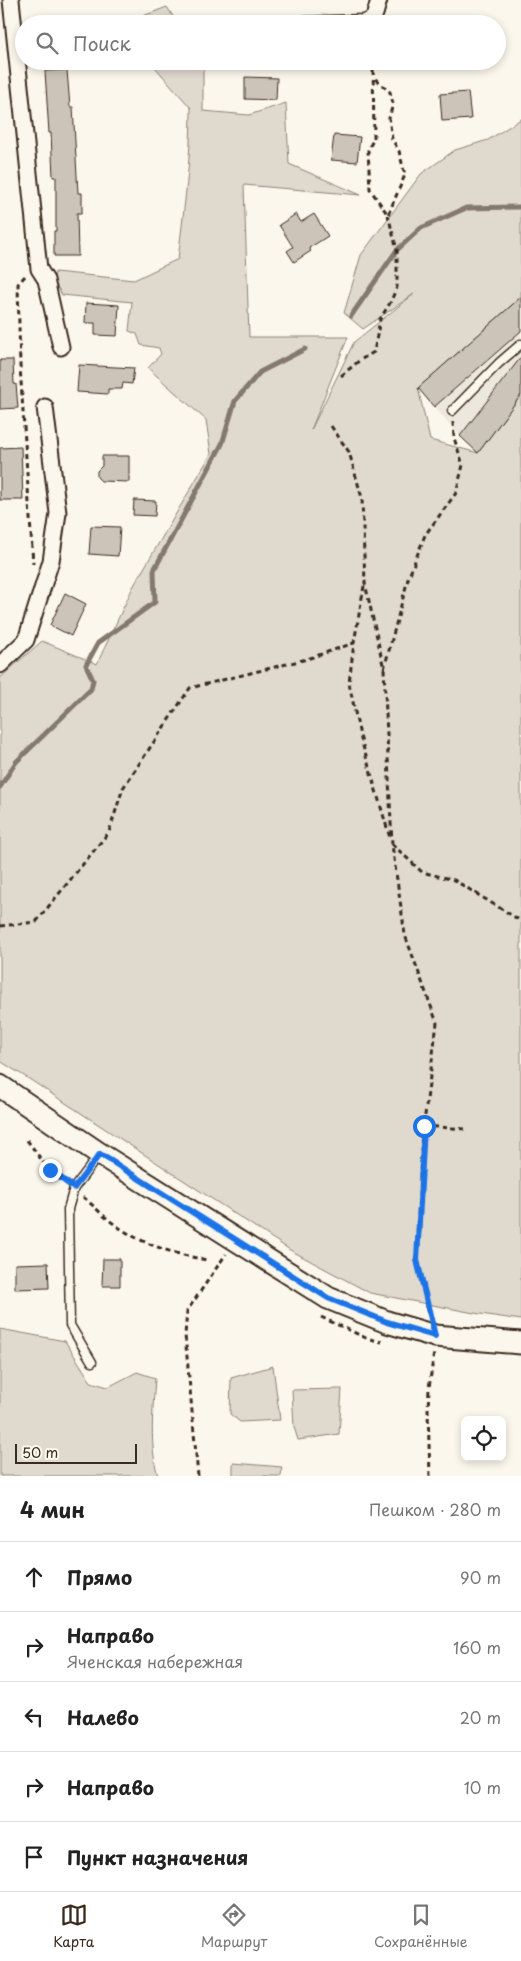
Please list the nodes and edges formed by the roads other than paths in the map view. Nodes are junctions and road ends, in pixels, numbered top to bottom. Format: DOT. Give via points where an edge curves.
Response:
graph roads {
  1 [pos="11,0"];
  2 [pos="15,38"];
  3 [pos="18,70"];
  4 [pos="521,344"];
  5 [pos="61,347"];
  6 [pos="45,407"];
  7 [pos="452,411"];
  8 [pos="0,665"];
  9 [pos="0,1086"];
  10 [pos="100,1154"];
  11 [pos="521,1343"];
  12 [pos="92,1362"];
  1 -- 2 [label="street"];
  3 -- 5 [label="street" via="39,269 46,280"];
  4 -- 7 [label="lane"];
  6 -- 8 [label="street" via="58,513 51,561 26,640"];
  9 -- 10 [label="street"];
  10 -- 11 [label="street" via="328,1298 435,1344"];
  10 -- 12 [label="lane" via="74,1188 68,1209 70,1325"];
}
